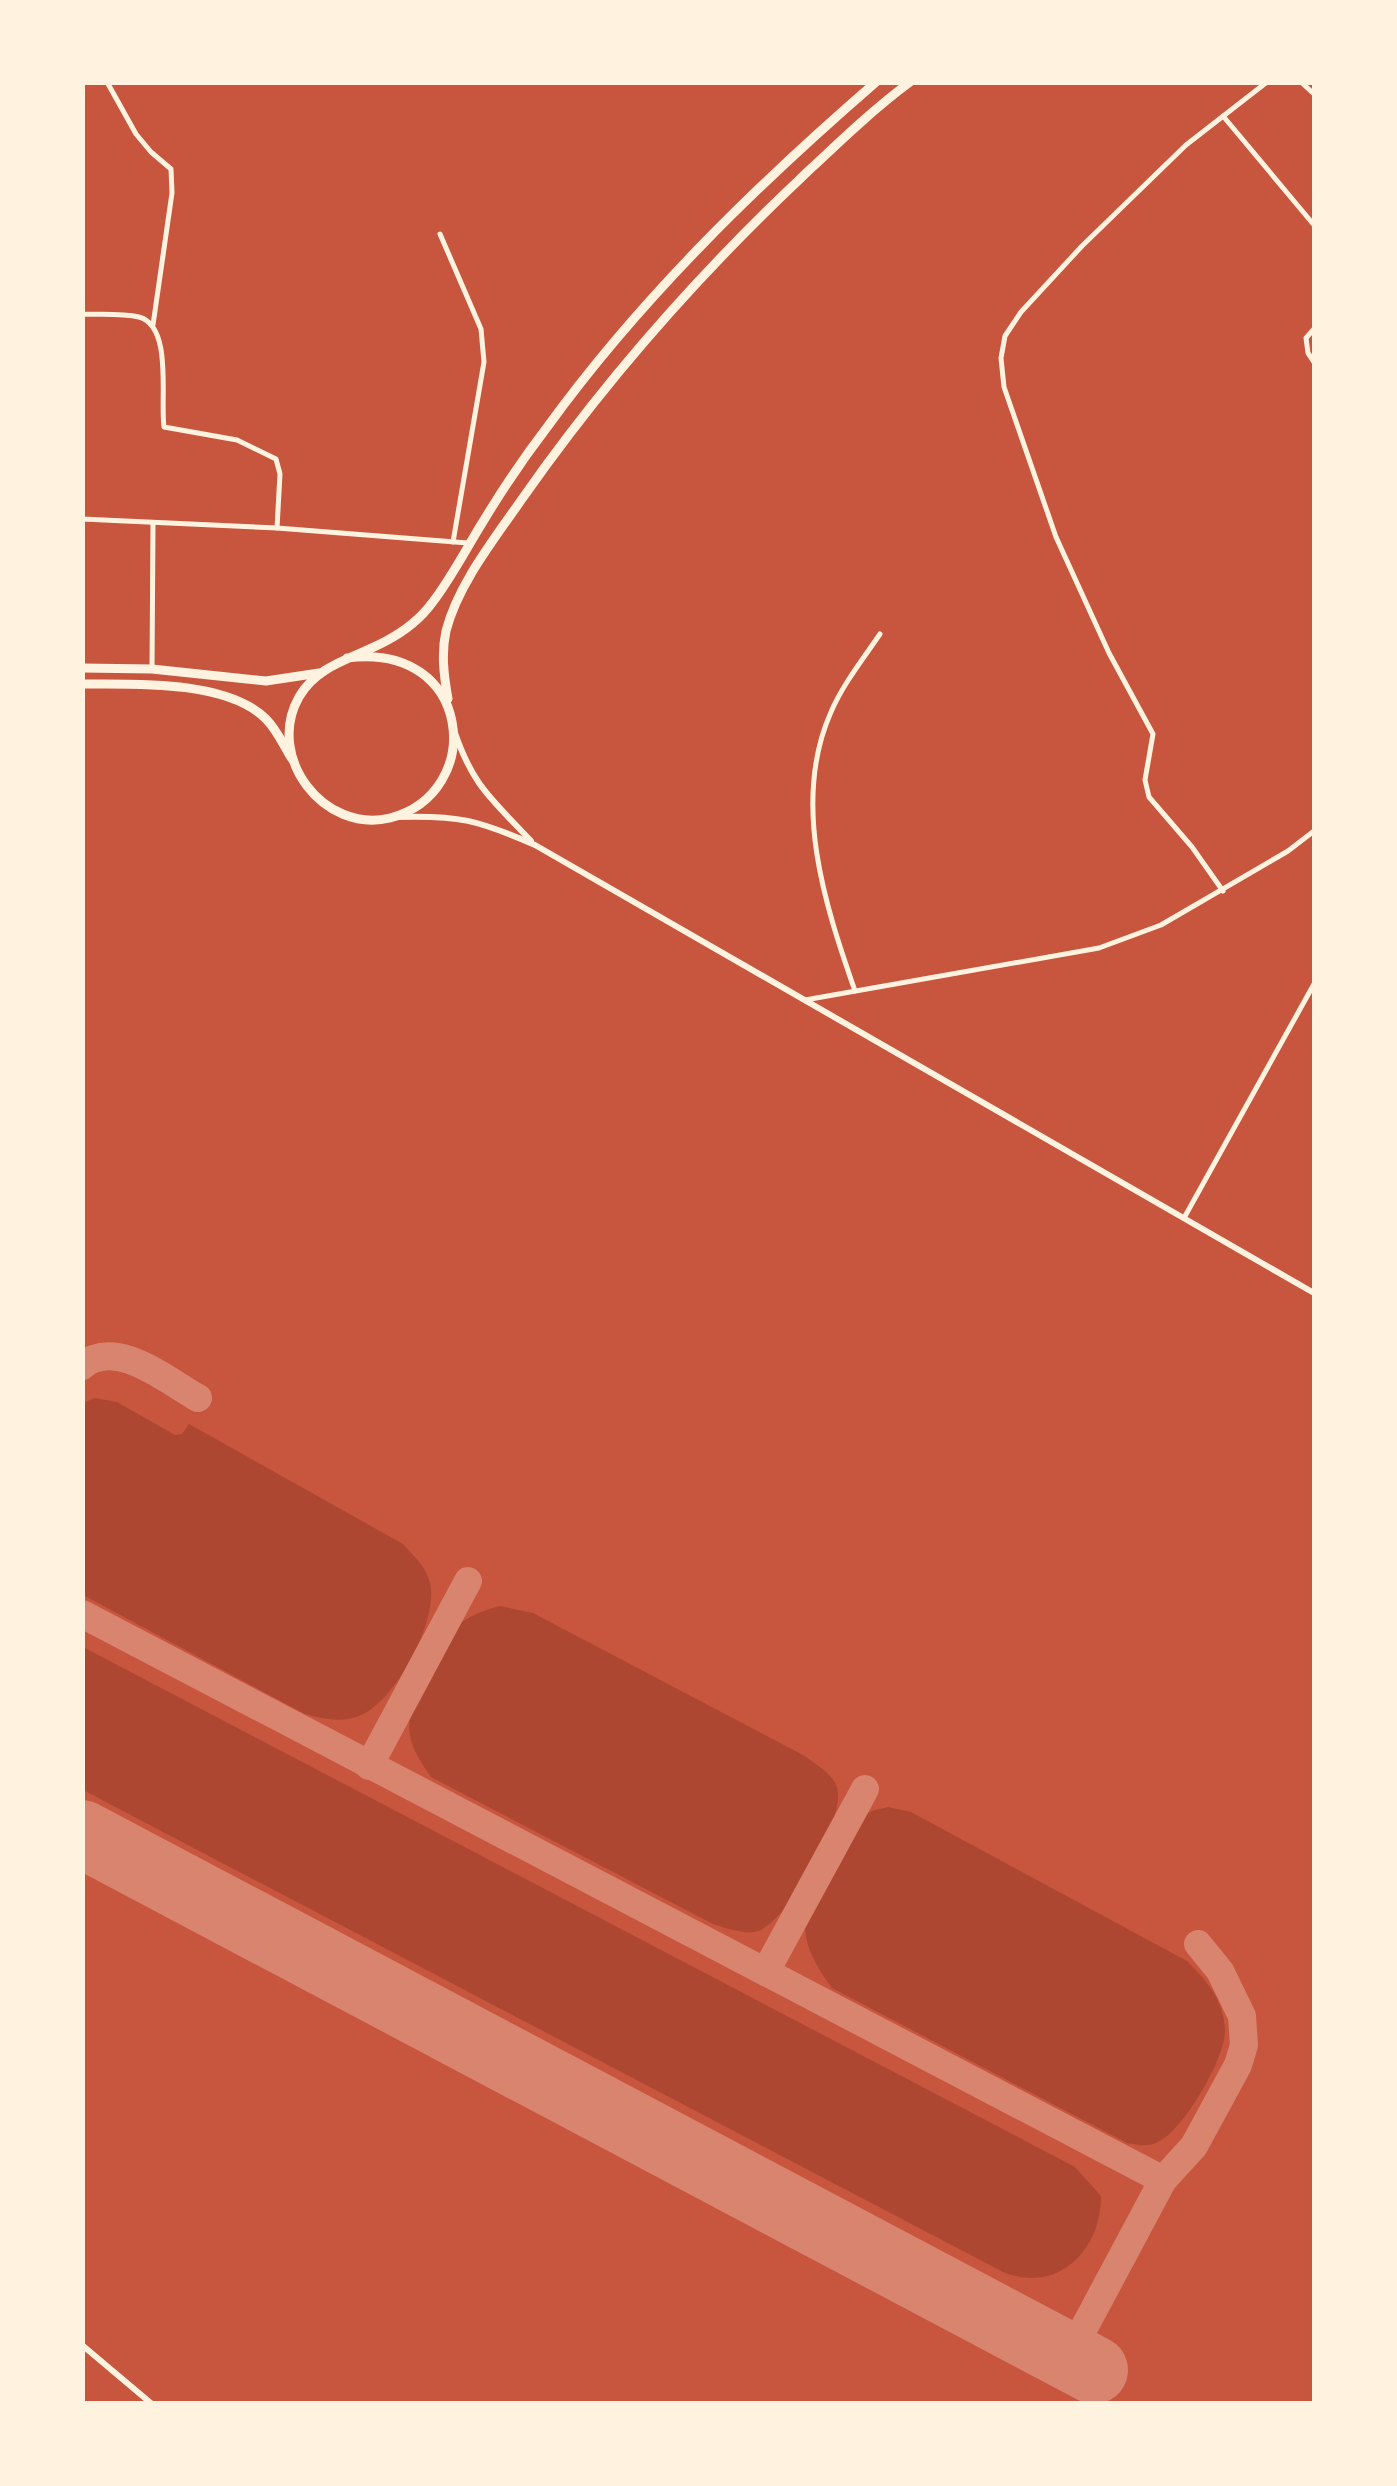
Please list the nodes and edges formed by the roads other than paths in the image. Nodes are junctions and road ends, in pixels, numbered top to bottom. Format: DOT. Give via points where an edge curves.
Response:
graph roads {
  1 [pos="107,82"];
  2 [pos="910,82"];
  3 [pos="1267,82"];
  4 [pos="1301,82"];
  5 [pos="874,83"];
  6 [pos="1314,94"];
  7 [pos="1223,116"];
  8 [pos="1314,225"];
  9 [pos="440,234"];
  10 [pos="82,314"];
  11 [pos="153,325"];
  12 [pos="1314,328"];
  13 [pos="1314,362"];
  14 [pos="82,519"];
  15 [pos="153,524"];
  16 [pos="277,528"];
  17 [pos="453,542"];
  18 [pos="471,543"];
  19 [pos="880,634"];
  20 [pos="347,658"];
  21 [pos="82,668"];
  22 [pos="152,670"];
  23 [pos="320,673"];
  24 [pos="82,684"];
  25 [pos="450,712"];
  26 [pos="453,728"];
  27 [pos="292,759"];
  28 [pos="390,818"];
  29 [pos="1314,831"];
  30 [pos="536,845"];
  31 [pos="1223,891"];
  32 [pos="1314,984"];
  33 [pos="855,991"];
  34 [pos="802,1000"];
  35 [pos="1184,1218"];
  36 [pos="1314,1293"];
  37 [pos="82,2344"];
  38 [pos="152,2404"];
  1 -- 11 [label="street" via="136,134 171,169"];
  2 -- 25 [label="main road" via="731,244 548,462 494,539 447,628"];
  3 -- 7 [label="street"];
  4 -- 6 [label="street"];
  5 -- 18 [label="main road" via="740,204 594,365"];
  7 -- 8 [label="street"];
  7 -- 31 [label="street" via="1156,173 1034,298 1005,336 1001,358 1004,387 1056,537 1153,734 1145,787"];
  9 -- 17 [label="street" via="482,329 484,362"];
  10 -- 11 [label="street" via="143,318"];
  11 -- 16 [label="street" via="163,369 164,427 237,440 276,459"];
  12 -- 13 [label="street" via="1305,344"];
  14 -- 15 [label="street"];
  15 -- 16 [label="street"];
  15 -- 22 [label="street"];
  16 -- 17 [label="street"];
  17 -- 18 [label="street"];
  18 -- 20 [label="main road" via="413,622"];
  19 -- 33 [label="street" via="829,716 812,806 834,929"];
  20 -- 23 [label="main road"];
  20 -- 25 [label="main road" via="374,654 418,668"];
  21 -- 22 [label="main road"];
  22 -- 23 [label="main road" via="266,681"];
  23 -- 27 [label="main road" via="292,716"];
  24 -- 27 [label="main road" via="169,686 241,702 268,721"];
  25 -- 26 [label="main road"];
  26 -- 28 [label="main road" via="444,776 414,808"];
  26 -- 30 [label="street" via="470,774"];
  27 -- 28 [label="main road" via="308,790 336,812"];
  28 -- 30 [label="street" via="469,819"];
  29 -- 31 [label="street"];
  30 -- 34 [label="street"];
  31 -- 33 [label="street" via="1099,948"];
  32 -- 35 [label="street"];
  33 -- 34 [label="street"];
  34 -- 35 [label="street"];
  35 -- 36 [label="street"];
  37 -- 38 [label="street"];
}
